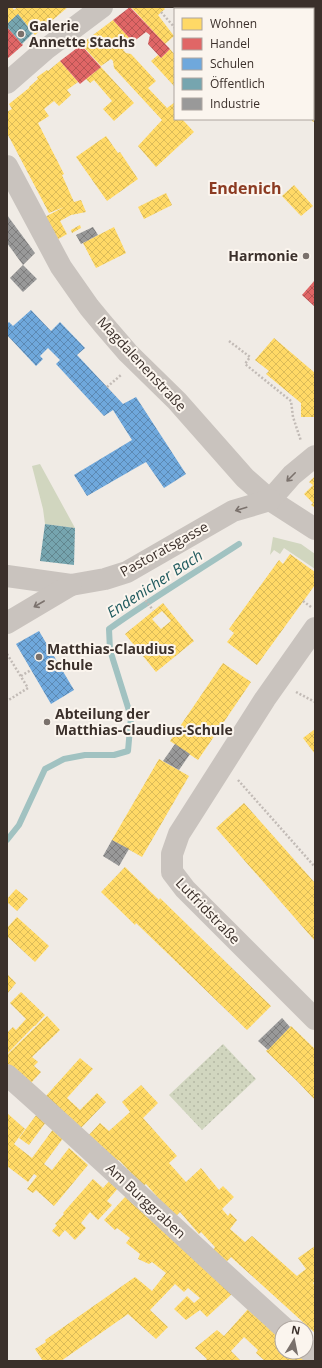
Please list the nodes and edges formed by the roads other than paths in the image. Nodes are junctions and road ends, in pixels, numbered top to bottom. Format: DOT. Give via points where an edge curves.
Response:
graph roads {
  1 [pos="102,7"];
  2 [pos="7,83"];
  3 [pos="7,166"];
  4 [pos="311,459"];
  5 [pos="270,500"];
  6 [pos="315,529"];
  7 [pos="7,576"];
  8 [pos="71,585"];
  9 [pos="314,618"];
  10 [pos="7,623"];
  11 [pos="315,1019"];
  12 [pos="7,1075"];
  13 [pos="275,1320"];
  1 -- 2 [label="street" via="46,49"];
  3 -- 5 [label="street, Magdalenenstraße" via="61,267 89,307 128,353 177,401 245,478"];
  4 -- 5 [label="street, one-way" via="292,475"];
  5 -- 6 [label="street, Magdalenenstraße"];
  5 -- 8 [label="street, Pastoratsgasse, one-way" via="233,511 127,572"];
  7 -- 8 [label="street, Pastoratsgasse"];
  8 -- 10 [label="street, one-way"];
  9 -- 11 [label="street, Lutfridstraße" via="179,834 172,854 172,872"];
  12 -- 13 [label="street, Am Burggraben"];
}
